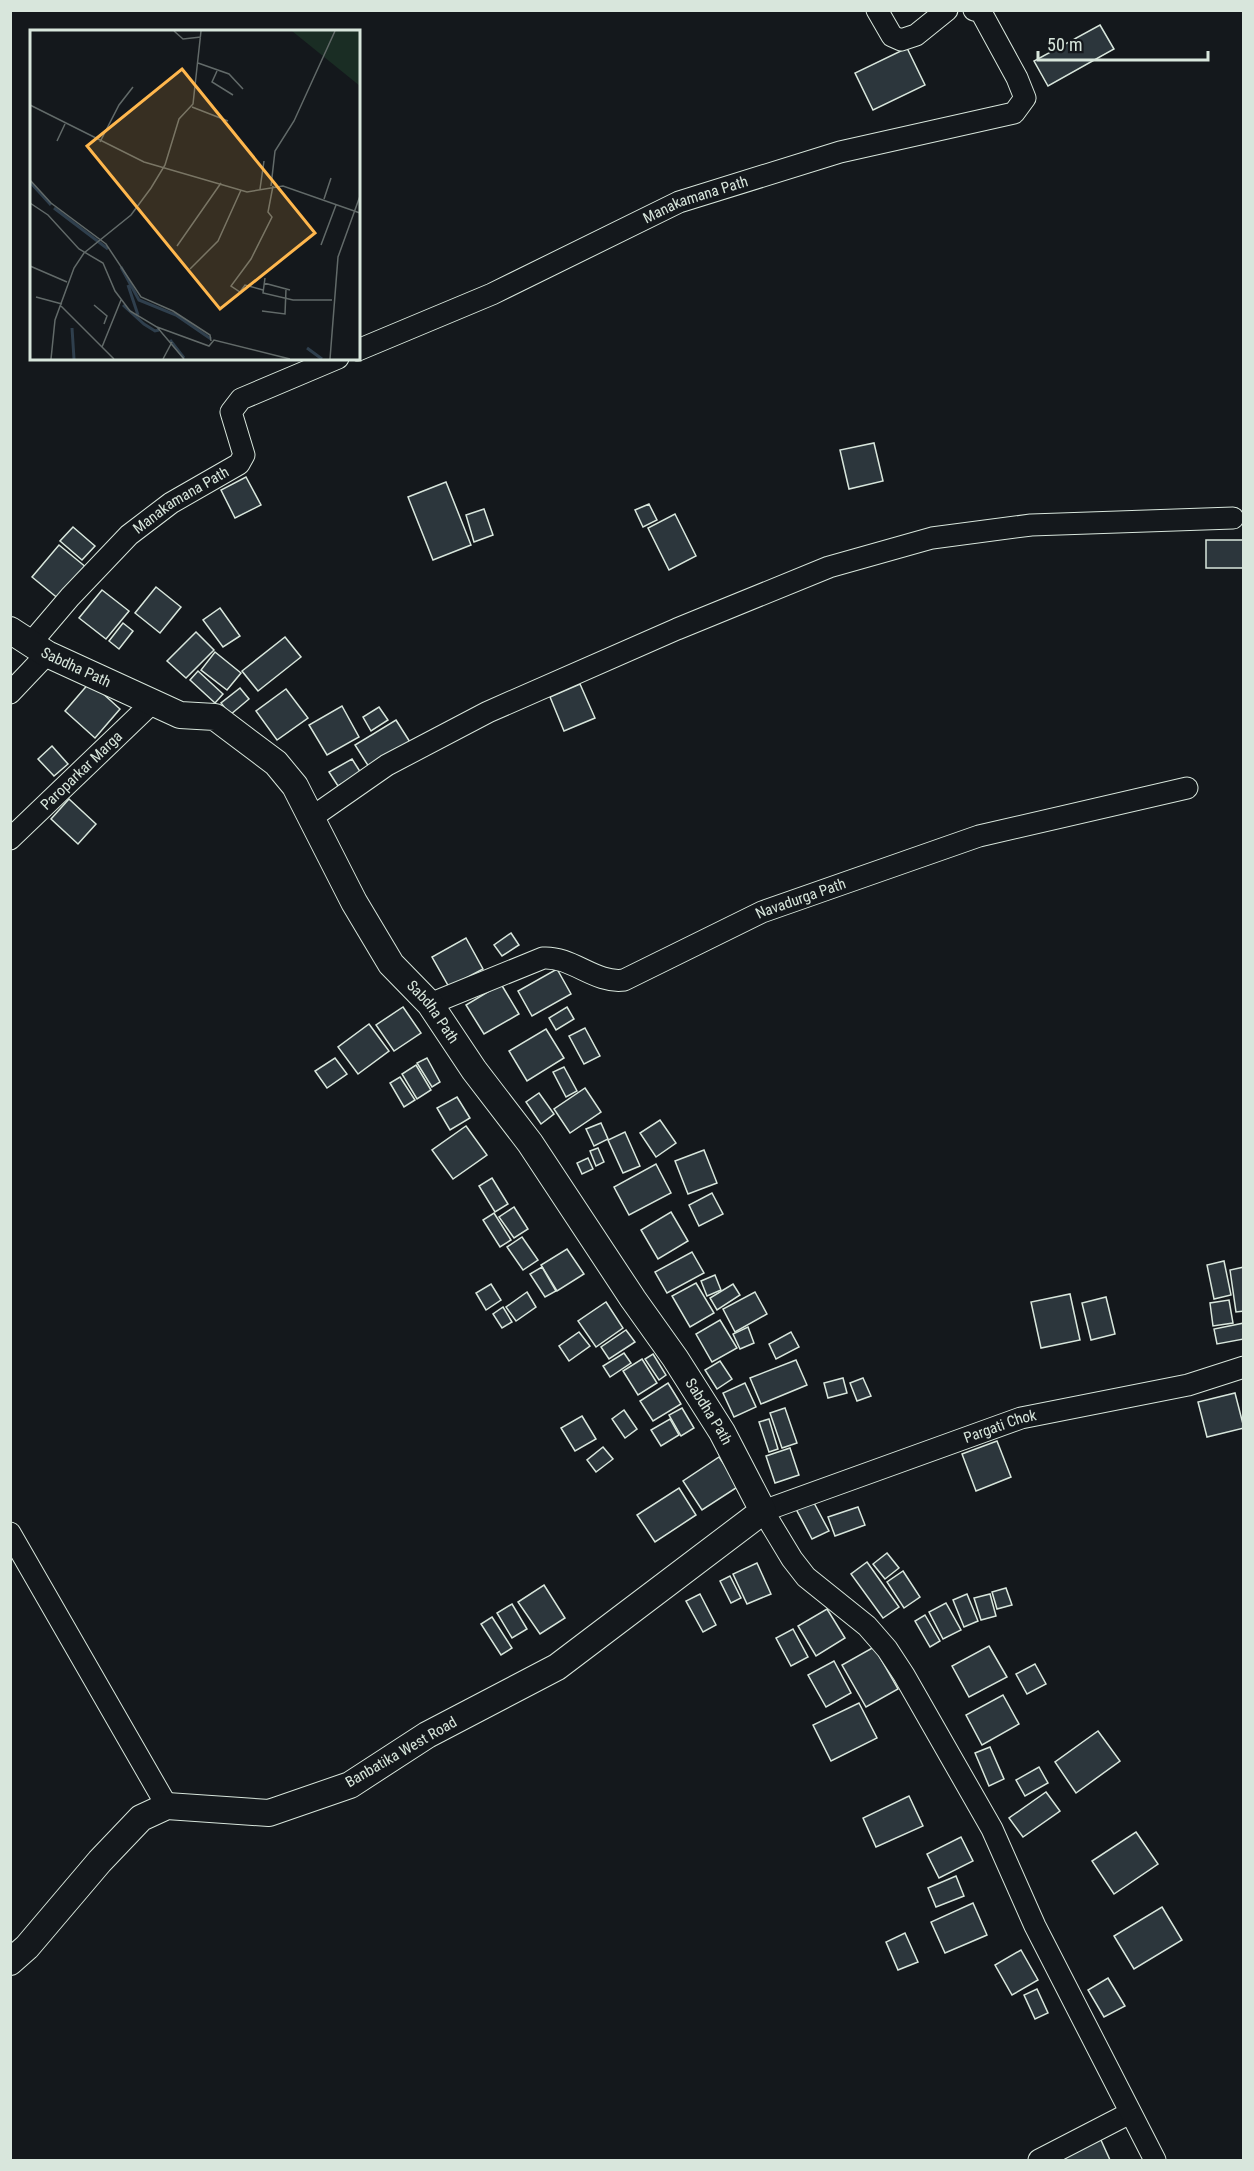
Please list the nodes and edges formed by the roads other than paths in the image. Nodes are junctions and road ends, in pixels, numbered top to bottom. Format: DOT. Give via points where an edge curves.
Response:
graph roads {
  1 [pos="877,10"];
  2 [pos="946,10"];
  3 [pos="974,10"];
  4 [pos="360,349"];
  5 [pos="333,360"];
  6 [pos="1233,518"];
  7 [pos="29,643"];
  8 [pos="10,693"];
  9 [pos="152,704"];
  10 [pos="1187,788"];
  11 [pos="311,818"];
  12 [pos="10,838"];
  13 [pos="430,1004"];
  14 [pos="1244,1367"];
  15 [pos="763,1511"];
  16 [pos="10,1533"];
  17 [pos="167,1806"];
  18 [pos="10,1962"];
  19 [pos="1130,2113"];
  20 [pos="1039,2160"];
  21 [pos="1155,2160"];
  1 -- 2 [label="street" via="892,36 901,40 916,35"];
  3 -- 4 [label="street, Manakamana Path" via="981,12 1025,98 1014,113 840,153 679,202 492,294"];
  5 -- 7 [label="street, Manakamana Path" via="241,399 231,412 244,455 239,464 171,503 129,535"];
  6 -- 11 [label="street" via="1032,525 932,538 829,567 488,712 387,765"];
  7 -- 8 [label="street"];
  7 -- 9 [label="street, Sabdha Path"];
  9 -- 11 [label="street, Sabdha Path" via="180,715 216,717 276,763 295,786"];
  9 -- 12 [label="street, Paroparkar Marga"];
  10 -- 13 [label="street, Navadurga Path" via="979,836 762,912 624,980 609,980 558,959 543,958"];
  11 -- 13 [label="street, Sabdha Path" via="391,964"];
  13 -- 15 [label="street, Sabdha Path" via="530,1143 675,1358 722,1432"];
  14 -- 15 [label="street, Pargati Chok" via="1188,1385 1021,1418"];
  15 -- 17 [label="street, Banbatika West Road" via="557,1667 427,1735 350,1785 269,1813"];
  15 -- 19 [label="street" via="806,1577 867,1626 904,1675 992,1829 1035,1926"];
  16 -- 17 [label="street"];
  17 -- 18 [label="street, Banbatika West Road" via="141,1818"];
  19 -- 20 [label="street"];
  19 -- 21 [label="street"];
}
